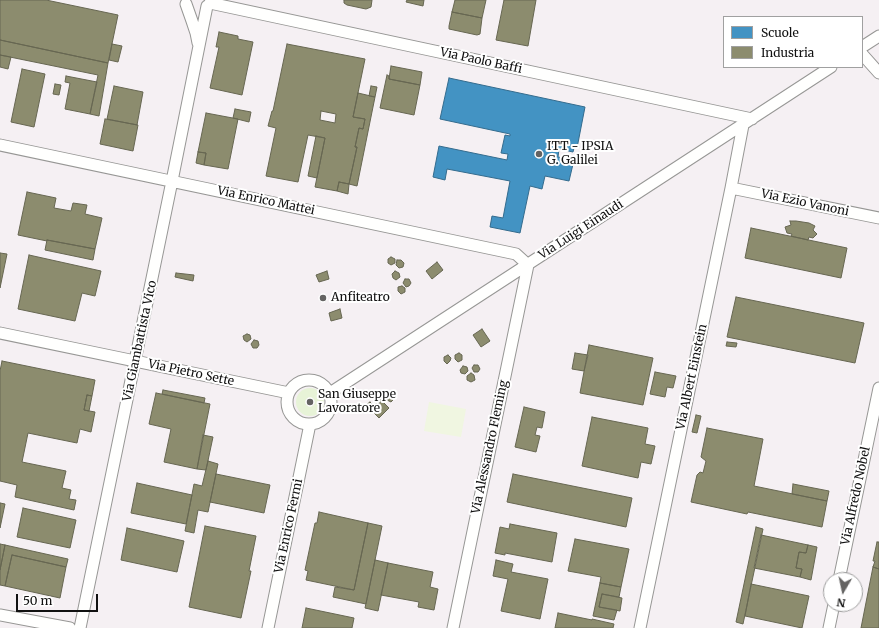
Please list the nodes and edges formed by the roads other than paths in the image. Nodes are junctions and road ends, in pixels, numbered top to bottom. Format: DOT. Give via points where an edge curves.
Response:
graph roads {
  1 [pos="184,2"];
  2 [pos="210,3"];
  3 [pos="879,36"];
  4 [pos="863,46"];
  5 [pos="198,54"];
  6 [pos="863,55"];
  7 [pos="829,68"];
  8 [pos="879,73"];
  9 [pos="747,122"];
  10 [pos="0,146"];
  11 [pos="172,181"];
  12 [pos="731,188"];
  13 [pos="879,218"];
  14 [pos="528,265"];
  15 [pos="0,334"];
  16 [pos="136,362"];
  17 [pos="879,388"];
  18 [pos="289,393"];
  19 [pos="330,393"];
  20 [pos="310,424"];
  21 [pos="841,572"];
  22 [pos="832,612"];
  23 [pos="0,615"];
  24 [pos="70,628"];
  25 [pos="80,628"];
  26 [pos="268,628"];
  27 [pos="453,628"];
  28 [pos="640,628"];
  29 [pos="829,628"];
  1 -- 2 [label="street" via="197,9"];
  1 -- 5 [label="street" via="196,33"];
  2 -- 5 [label="street, Via Giambattista Vico"];
  2 -- 9 [label="street, Via Paolo Baffi"];
  3 -- 4 [label="street"];
  5 -- 11 [label="street, Via Giambattista Vico"];
  6 -- 8 [label="street"];
  7 -- 9 [label="street, Via Luigi Einaudi"];
  9 -- 12 [label="street, Via Albert Einstein"];
  9 -- 14 [label="street, Via Luigi Einaudi"];
  10 -- 11 [label="street, Via Enrico Mattei"];
  11 -- 14 [label="street, Via Enrico Mattei" via="516,254"];
  11 -- 16 [label="street, Via Giambattista Vico"];
  12 -- 13 [label="street, Via Ezio Vanoni"];
  12 -- 28 [label="street, Via Albert Einstein"];
  14 -- 19 [label="street, Via Luigi Einaudi"];
  14 -- 27 [label="street, Via Alessandro Fleming"];
  15 -- 16 [label="street, Via Pietro Sette"];
  16 -- 18 [label="street, Via Pietro Sette"];
  16 -- 25 [label="street, Via Giambattista Vico"];
  17 -- 21 [label="street, Via Alfredo Nobel"];
  18 -- 19 [label="street" via="299,382 313,380 320,382"];
  18 -- 20 [label="street" via="287,400 291,414 296,420"];
  19 -- 20 [label="street" via="332,400 328,414 317,423"];
  20 -- 26 [label="street, Via Enrico Fermi"];
  22 -- 29 [label="street"];
  23 -- 24 [label="street"];
}
